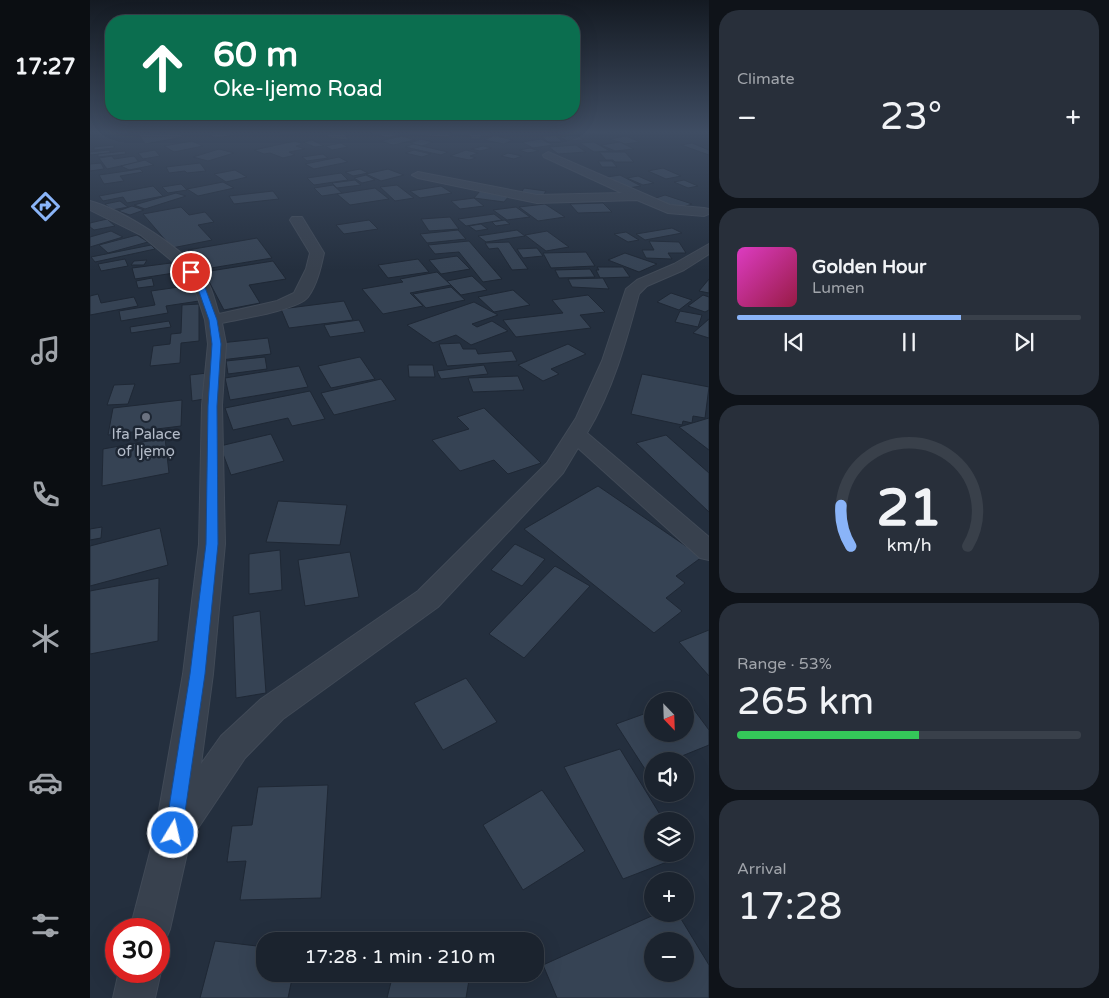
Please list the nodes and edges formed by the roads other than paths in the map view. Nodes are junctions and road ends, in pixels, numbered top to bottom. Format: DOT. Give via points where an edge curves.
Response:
graph roads {
  1 [pos="430,178"];
  2 [pos="598,178"];
  3 [pos="639,196"];
  4 [pos="90,205"];
  5 [pos="707,213"];
  6 [pos="297,220"];
  7 [pos="709,248"];
  8 [pos="213,320"];
  9 [pos="576,435"];
  10 [pos="709,551"];
  11 [pos="173,833"];
  12 [pos="153,918"];
  13 [pos="137,983"];
  14 [pos="134,998"];
  1 -- 3 [label="street" via="537,200"];
  2 -- 3 [label="street"];
  3 -- 5 [label="street" via="668,209"];
  4 -- 8 [label="street" via="146,232 182,262 200,282"];
  6 -- 8 [label="street" via="317,253 301,296 282,305"];
  7 -- 9 [label="street" via="632,292 611,361"];
  8 -- 11 [label="street" via="217,344 212,406 212,544 198,674"];
  9 -- 10 [label="street"];
  9 -- 11 [label="street" via="555,468 428,599 272,710 233,747"];
  11 -- 12 [label="street"];
  13 -- 14 [label="street"];
}
